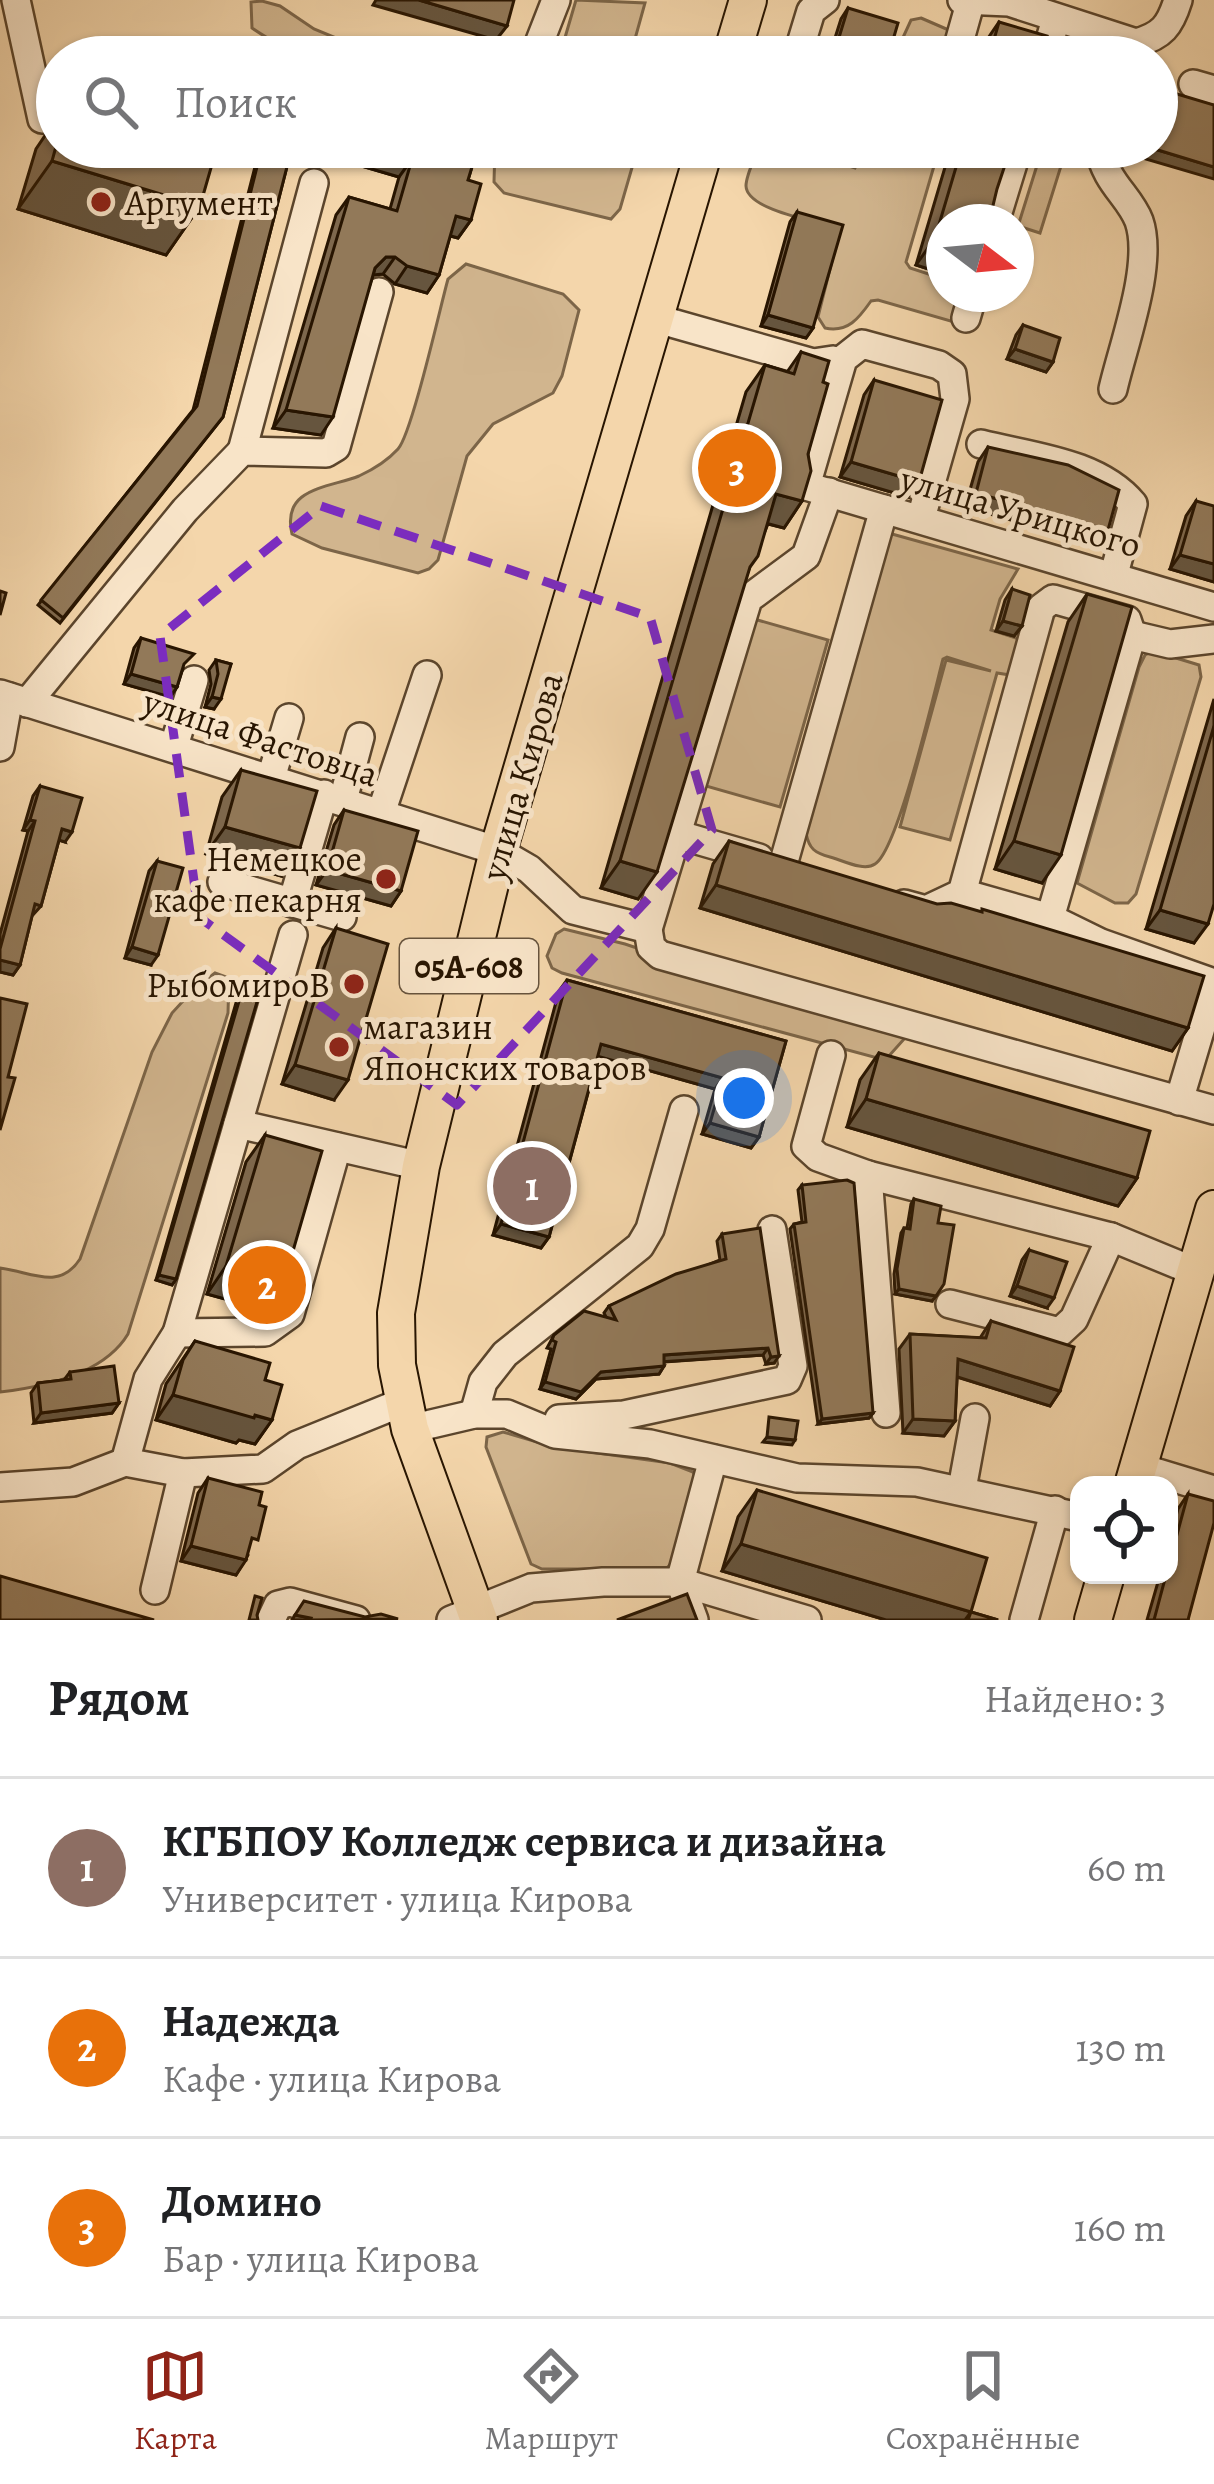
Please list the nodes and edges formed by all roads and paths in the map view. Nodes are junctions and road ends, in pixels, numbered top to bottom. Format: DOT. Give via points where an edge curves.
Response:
graph roads {
  1 [pos="16,0"];
  2 [pos="556,0"];
  3 [pos="748,0"];
  4 [pos="825,0"];
  5 [pos="968,0"];
  6 [pos="1178,0"];
  7 [pos="1056,19"];
  8 [pos="542,36"];
  9 [pos="737,36"];
  10 [pos="803,36"];
  11 [pos="960,36"];
  12 [pos="1051,36"];
  13 [pos="1097,36"];
  14 [pos="1158,36"];
  15 [pos="36,91"];
  16 [pos="699,168"];
  17 [pos="1012,168"];
  18 [pos="1106,168"];
  19 [pos="314,183"];
  20 [pos="1001,204"];
  21 [pos="379,292"];
  22 [pos="654,318"];
  23 [pos="843,359"];
  24 [pos="1112,389"];
  25 [pos="981,444"];
  26 [pos="242,452"];
  27 [pos="818,489"];
  28 [pos="884,509"];
  29 [pos="921,518"];
  30 [pos="1114,574"];
  31 [pos="1214,607"];
  32 [pos="1132,635"];
  33 [pos="1214,639"];
  34 [pos="427,676"];
  35 [pos="194,680"];
  36 [pos="12,698"];
  37 [pos="289,718"];
  38 [pos="360,737"];
  39 [pos="0,746"];
  40 [pos="174,746"];
  41 [pos="272,778"];
  42 [pos="333,797"];
  43 [pos="380,813"];
  44 [pos="676,834"];
  45 [pos="498,851"];
  46 [pos="222,882"];
  47 [pos="962,892"];
  48 [pos="885,897"];
  49 [pos="292,903"];
  50 [pos="342,917"];
  51 [pos="1050,918"];
  52 [pos="648,929"];
  53 [pos="293,935"];
  54 [pos="1214,983"];
  55 [pos="831,1055"];
  56 [pos="1179,1101"];
  57 [pos="684,1110"];
  58 [pos="1214,1110"];
  59 [pos="238,1124"];
  60 [pos="337,1148"];
  61 [pos="421,1166"];
  62 [pos="868,1175"];
  63 [pos="1214,1209"];
  64 [pos="772,1230"];
  65 [pos="1111,1237"];
  66 [pos="1196,1272"];
  67 [pos="950,1304"];
  68 [pos="177,1333"];
  69 [pos="886,1413"];
  70 [pos="474,1414"];
  71 [pos="507,1414"];
  72 [pos="406,1416"];
  73 [pos="975,1418"];
  74 [pos="712,1459"];
  75 [pos="125,1462"];
  76 [pos="183,1472"];
  77 [pos="1136,1476"];
  78 [pos="1178,1484"];
  79 [pos="0,1487"];
  80 [pos="962,1490"];
  81 [pos="1214,1490"];
  82 [pos="1067,1513"];
  83 [pos="680,1582"];
  84 [pos="1103,1584"];
  85 [pos="155,1590"];
  86 [pos="468,1617"];
  87 [pos="271,1620"];
  88 [pos="356,1620"];
  89 [pos="694,1620"];
  90 [pos="806,1620"];
  91 [pos="1024,1620"];
  92 [pos="1093,1620"];
  1 -- 15 [label="street"];
  2 -- 8 [label="street"];
  3 -- 9 [label="main road"];
  4 -- 10 [label="street" via="811,11"];
  5 -- 7 [label="street" via="1009,2"];
  5 -- 11 [label="street"];
  6 -- 14 [label="street"];
  7 -- 12 [label="street"];
  7 -- 13 [label="street"];
  16 -- 22 [label="main road, улица Кирова / 05А-608"];
  17 -- 20 [label="street"];
  18 -- 24 [label="street" via="1138,220 1143,259"];
  19 -- 26 [label="street"];
  21 -- 26 [label="street" via="336,447"];
  22 -- 23 [label="street" via="813,363"];
  22 -- 45 [label="main road, улица Кирова / 05А-608"];
  23 -- 27 [label="street"];
  23 -- 29 [label="street" via="862,344 952,374 955,399"];
  25 -- 30 [label="street" via="1119,488 1133,504"];
  26 -- 36 [label="street"];
  27 -- 28 [label="street, улица Урицкого"];
  27 -- 44 [label="street" via="806,556 748,599"];
  28 -- 29 [label="street, улица Урицкого"];
  28 -- 44 [label="street" via="793,868"];
  29 -- 30 [label="street, улица Урицкого"];
  30 -- 31 [label="street, улица Урицкого"];
  32 -- 33 [label="street" via="1171,644"];
  32 -- 47 [label="street" via="1127,620 1053,599 1041,608"];
  32 -- 51 [label="street"];
  34 -- 43 [label="street"];
  35 -- 40 [label="street"];
  36 -- 39 [label="street"];
  36 -- 40 [label="street, улица Фастовца"];
  37 -- 41 [label="street"];
  38 -- 42 [label="street"];
  40 -- 41 [label="street, улица Фастовца"];
  41 -- 42 [label="street, улица Фастовца"];
  42 -- 43 [label="street, улица Фастовца"];
  42 -- 49 [label="street"];
  43 -- 45 [label="street, улица Фастовца"];
  44 -- 52 [label="street"];
  45 -- 52 [label="street, улица Фастовца" via="573,910"];
  45 -- 61 [label="main road, улица Кирова / 05А-608"];
  46 -- 49 [label="street"];
  47 -- 48 [label="street" via="926,910"];
  47 -- 51 [label="street"];
  49 -- 50 [label="street"];
  51 -- 54 [label="street"];
  52 -- 56 [label="street" via="660,955"];
  53 -- 59 [label="street"];
  54 -- 56 [label="street"];
  55 -- 62 [label="street" via="806,1146"];
  56 -- 58 [label="street"];
  57 -- 70 [label="street" via="640,1246 506,1354 484,1382"];
  59 -- 60 [label="street"];
  59 -- 68 [label="street"];
  60 -- 61 [label="street"];
  60 -- 68 [label="street" via="290,1314 265,1332"];
  61 -- 72 [label="main road, улица Кирова / 05А-608" via="396,1313"];
  62 -- 65 [label="street"];
  62 -- 69 [label="street"];
  63 -- 66 [label="main road"];
  64 -- 71 [label="street" via="793,1366 787,1381 624,1415"];
  65 -- 66 [label="street"];
  65 -- 67 [label="street" via="1074,1319 1060,1332"];
  66 -- 77 [label="main road"];
  68 -- 75 [label="street" via="148,1379"];
  70 -- 71 [label="street"];
  70 -- 72 [label="street"];
  71 -- 74 [label="street" via="555,1434"];
  72 -- 76 [label="street" via="297,1445 263,1469"];
  72 -- 86 [label="main road, улица Кирова / 05А-608"];
  73 -- 80 [label="street"];
  74 -- 80 [label="street" via="797,1478"];
  74 -- 83 [label="street"];
  75 -- 76 [label="street"];
  75 -- 79 [label="street" via="73,1482"];
  76 -- 85 [label="street"];
  78 -- 81 [label="street"];
  80 -- 82 [label="street"];
  82 -- 91 [label="street"];
  83 -- 86 [label="street" via="531,1588"];
  83 -- 89 [label="street"];
  83 -- 90 [label="street"];
  84 -- 92 [label="main road"];
  87 -- 88 [label="street" via="278,1605 290,1602"];
}
